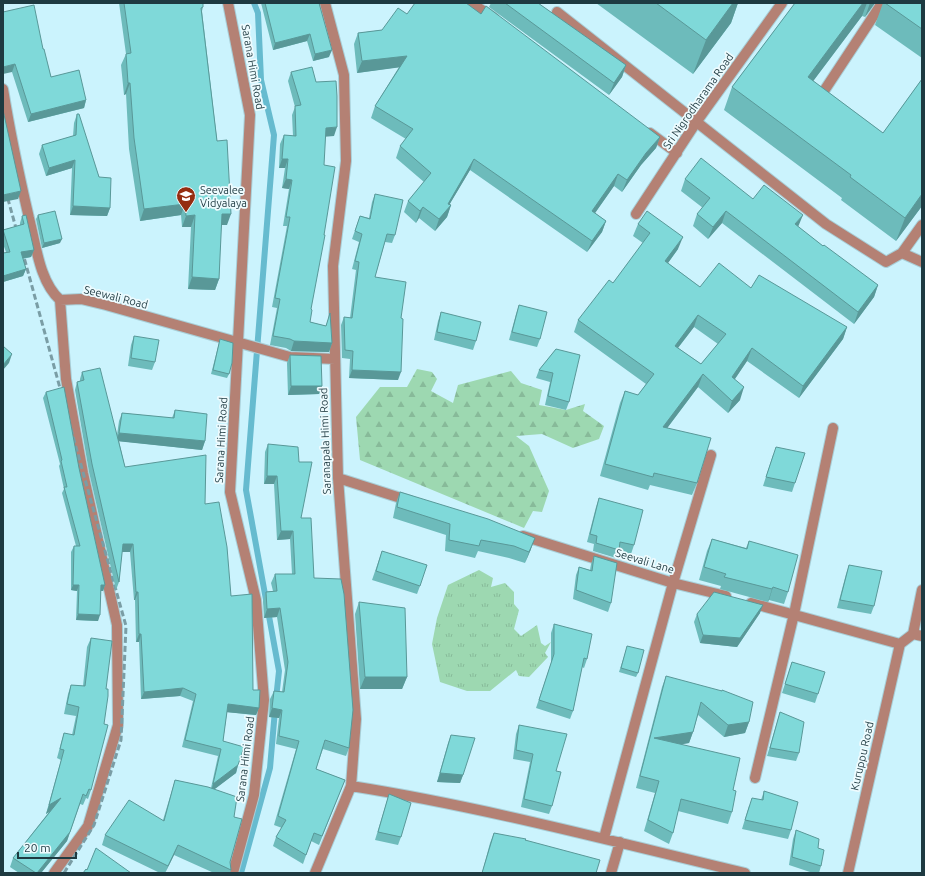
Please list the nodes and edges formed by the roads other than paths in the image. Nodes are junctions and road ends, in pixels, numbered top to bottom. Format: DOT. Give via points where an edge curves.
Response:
graph roads {
  1 [pos="228,3"];
  2 [pos="325,3"];
  3 [pos="471,3"];
  4 [pos="782,3"];
  5 [pos="882,3"];
  6 [pos="557,12"];
  7 [pos="505,26"];
  8 [pos="3,88"];
  9 [pos="822,94"];
  10 [pos="697,121"];
  11 [pos="639,125"];
  12 [pos="677,153"];
  13 [pos="636,214"];
  14 [pos="922,225"];
  15 [pos="902,253"];
  16 [pos="922,262"];
  17 [pos="60,300"];
  18 [pos="242,344"];
  19 [pos="335,359"];
  20 [pos="833,428"];
  21 [pos="711,455"];
  22 [pos="338,478"];
  23 [pos="422,504"];
  24 [pos="513,533"];
  25 [pos="674,583"];
  26 [pos="922,590"];
  27 [pos="794,614"];
  28 [pos="918,635"];
  29 [pos="900,644"];
  30 [pos="755,778"];
  31 [pos="351,786"];
  32 [pos="604,838"];
  33 [pos="620,842"];
  34 [pos="726,871"];
  35 [pos="54,873"];
  36 [pos="232,873"];
  37 [pos="315,873"];
  38 [pos="611,873"];
  39 [pos="745,873"];
  40 [pos="848,873"];
  1 -- 18 [label="street, Sarana Himi Road" via="250,115"];
  2 -- 19 [label="street, Saranapala Himi Road" via="344,76 346,161 333,266"];
  3 -- 7 [label="street"];
  4 -- 10 [label="street, Sri Nigrodharama Road"];
  5 -- 9 [label="street"];
  6 -- 10 [label="street"];
  8 -- 17 [label="street" via="12,145 42,271 53,294"];
  10 -- 12 [label="street, Sri Nigrodharama Road"];
  10 -- 15 [label="street" via="826,224 886,262"];
  11 -- 12 [label="street"];
  12 -- 13 [label="street, Sri Nigrodharama Road"];
  14 -- 15 [label="street"];
  15 -- 16 [label="street"];
  17 -- 18 [label="street, Seewali Road" via="81,299 106,305"];
  17 -- 35 [label="street" via="66,379 83,473 117,625 118,725 88,826"];
  18 -- 19 [label="street, Seewali Road" via="290,357"];
  18 -- 36 [label="street, Sarana Himi Road" via="230,492 256,600 264,700 254,795"];
  19 -- 22 [label="street, Saranapala Himi Road"];
  20 -- 27 [label="street"];
  21 -- 25 [label="street"];
  22 -- 23 [label="street"];
  22 -- 31 [label="street, Saranapala Himi Road" via="356,719"];
  24 -- 25 [label="street, Seevali Lane"];
  25 -- 27 [label="street, Seevali Lane"];
  25 -- 32 [label="street"];
  26 -- 28 [label="street"];
  27 -- 29 [label="street, Seevali Lane"];
  27 -- 30 [label="street"];
  28 -- 29 [label="street"];
  29 -- 40 [label="street, Kuruppu Road"];
  31 -- 32 [label="street"];
  31 -- 37 [label="street, Saranapala Himi Road"];
  32 -- 33 [label="street"];
  33 -- 34 [label="street"];
  33 -- 38 [label="street"];
  34 -- 39 [label="street"];
}
